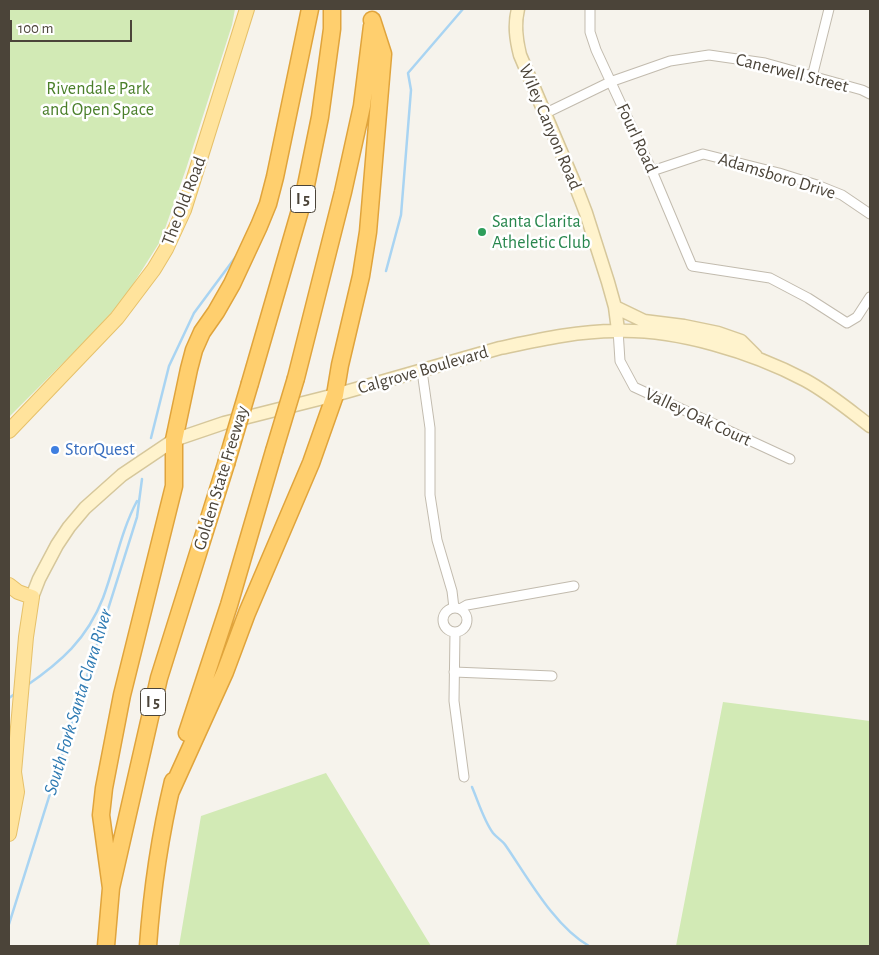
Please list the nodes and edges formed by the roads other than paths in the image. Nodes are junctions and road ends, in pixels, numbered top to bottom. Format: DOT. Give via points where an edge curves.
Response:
graph roads {
  1 [pos="247,9"];
  2 [pos="310,9"];
  3 [pos="332,9"];
  4 [pos="518,9"];
  5 [pos="590,9"];
  6 [pos="829,9"];
  7 [pos="372,14"];
  8 [pos="812,77"];
  9 [pos="610,82"];
  10 [pos="870,94"];
  11 [pos="544,114"];
  12 [pos="652,171"];
  13 [pos="870,214"];
  14 [pos="870,297"];
  15 [pos="615,307"];
  16 [pos="618,330"];
  17 [pos="760,360"];
  18 [pos="422,371"];
  19 [pos="335,396"];
  20 [pos="870,426"];
  21 [pos="9,431"];
  22 [pos="174,440"];
  23 [pos="790,459"];
  24 [pos="9,585"];
  25 [pos="574,586"];
  26 [pos="32,597"];
  27 [pos="457,609"];
  28 [pos="455,632"];
  29 [pos="454,672"];
  30 [pos="552,676"];
  31 [pos="464,777"];
  32 [pos="11,778"];
  33 [pos="171,791"];
  34 [pos="9,834"];
  35 [pos="111,888"];
  36 [pos="106,946"];
  37 [pos="148,946"];
  1 -- 21 [label="main road, The Old Road" via="184,210 166,249 117,318"];
  2 -- 22 [label="highway" via="268,204 232,284 194,350"];
  3 -- 35 [label="highway, Golden State Freeway / I 5, bridge" via="320,117 303,200 226,464 158,678"];
  4 -- 11 [label="street, Wiley Canyon Road" via="516,41"];
  5 -- 9 [label="street, Fourl Road" via="590,32"];
  6 -- 8 [label="street"];
  7 -- 19 [label="highway" via="382,54 368,232"];
  7 -- 33 [label="highway, I 5, bridge" via="362,106 296,378"];
  8 -- 9 [label="street, Canerwell Street" via="765,63 709,55 670,61"];
  8 -- 10 [label="street, Canerwell Street"];
  9 -- 11 [label="street, Canerwell Street"];
  9 -- 12 [label="street, Fourl Road"];
  11 -- 15 [label="street, Wiley Canyon Road" via="576,187"];
  12 -- 13 [label="street, Adamsboro Drive" via="703,154 817,185 842,195"];
  12 -- 14 [label="street, Fourl Road" via="692,266 770,278 847,323 857,317"];
  15 -- 16 [label="street, Wiley Canyon Road"];
  15 -- 17 [label="street" via="644,321 718,333 741,341"];
  16 -- 17 [label="street, Calgrove Boulevard" via="688,339"];
  16 -- 18 [label="street, Calgrove Boulevard" via="525,342"];
  16 -- 23 [label="street, Valley Oak Court" via="620,361 634,387"];
  17 -- 20 [label="street, Calgrove Boulevard" via="805,381"];
  18 -- 19 [label="street, Calgrove Boulevard"];
  18 -- 27 [label="street" via="430,428 430,495 437,540"];
  19 -- 22 [label="street, Calgrove Boulevard" via="224,423"];
  19 -- 33 [label="highway" via="225,672"];
  22 -- 26 [label="street, Calgrove Boulevard" via="122,475 85,508 46,562"];
  22 -- 35 [label="highway" via="174,486 122,695 104,788 101,815"];
  24 -- 26 [label="main road"];
  25 -- 27 [label="street"];
  26 -- 32 [label="main road"];
  27 -- 28 [label="street" via="466,616 466,625"];
  27 -- 28 [label="street" via="447,611 443,619 446,628"];
  28 -- 29 [label="street"];
  29 -- 30 [label="street"];
  29 -- 31 [label="street"];
  32 -- 34 [label="main road" via="16,792"];
  33 -- 37 [label="highway, I 5" via="162,827"];
  35 -- 36 [label="highway, Golden State Freeway / I 5"];
}
